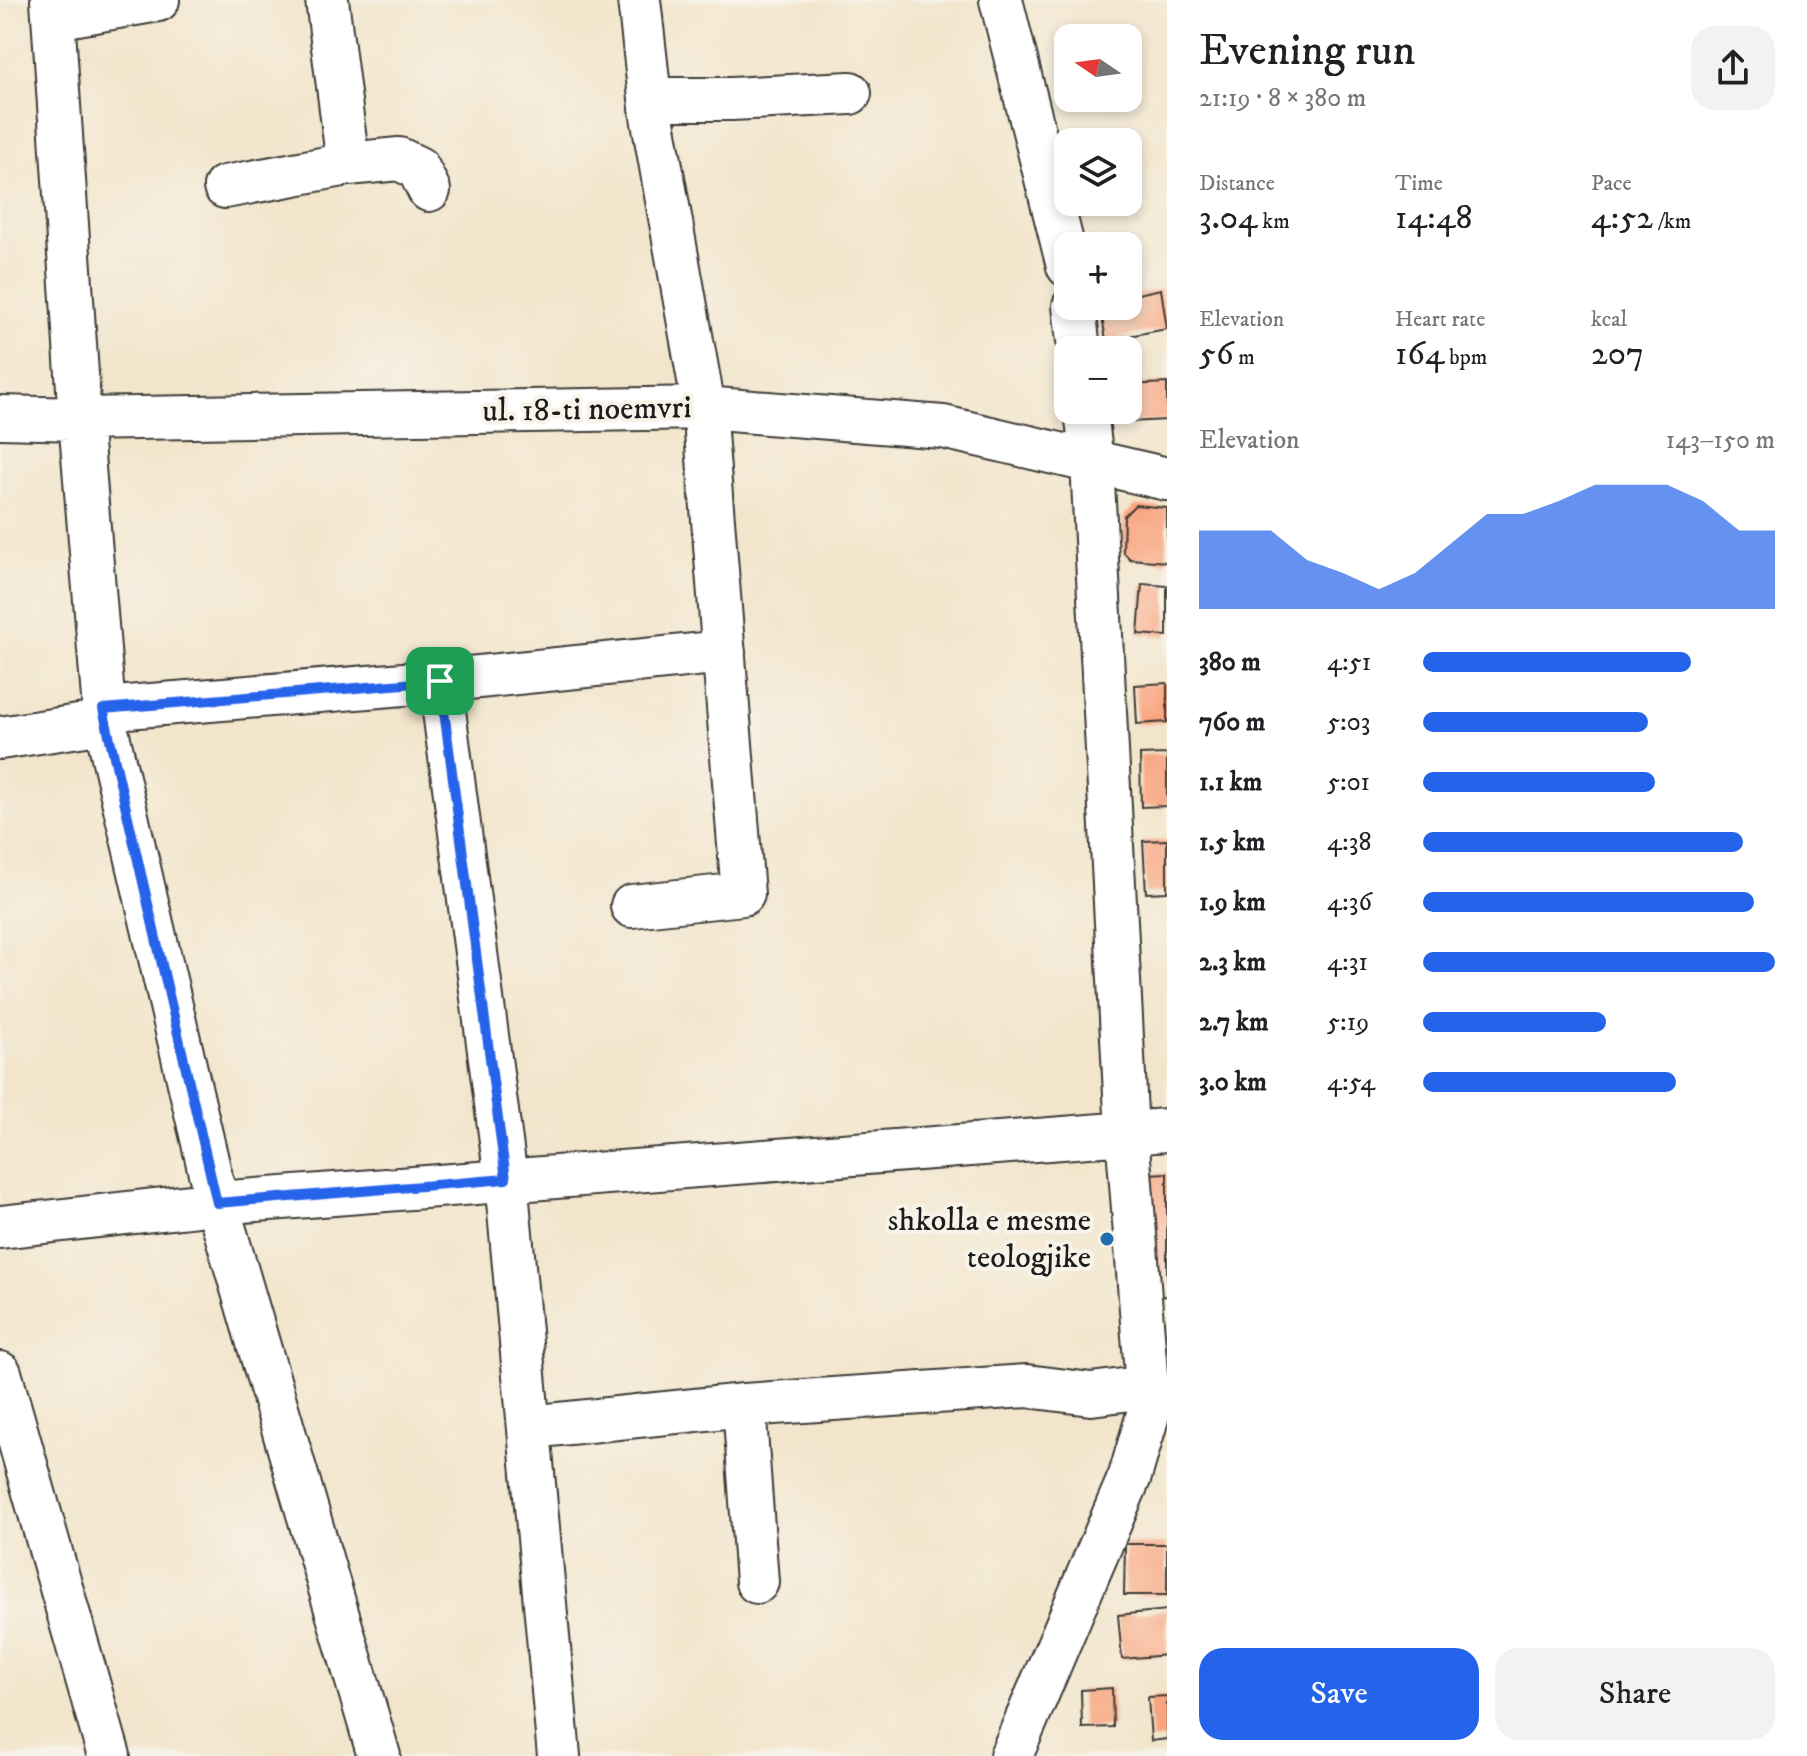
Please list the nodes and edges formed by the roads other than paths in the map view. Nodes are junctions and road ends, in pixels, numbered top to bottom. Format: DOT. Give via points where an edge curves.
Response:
graph roads {
  1 [pos="158,0"];
  2 [pos="327,0"];
  3 [pos="639,0"];
  4 [pos="1001,0"];
  5 [pos="53,9"];
  6 [pos="850,93"];
  7 [pos="650,99"];
  8 [pos="348,164"];
  9 [pos="225,187"];
  10 [pos="429,190"];
  11 [pos="1059,232"];
  12 [pos="704,408"];
  13 [pos="0,417"];
  14 [pos="80,419"];
  15 [pos="1088,424"];
  16 [pos="1092,463"];
  17 [pos="1167,479"];
  18 [pos="724,652"];
  19 [pos="440,681"];
  20 [pos="104,715"];
  21 [pos="0,738"];
  22 [pos="632,906"];
  23 [pos="1147,1132"];
  24 [pos="506,1179"];
  25 [pos="217,1203"];
  26 [pos="0,1227"];
  27 [pos="0,1373"];
  28 [pos="1147,1387"];
  29 [pos="744,1405"];
  30 [pos="530,1427"];
  31 [pos="757,1582"];
  32 [pos="109,1756"];
  33 [pos="379,1756"];
  34 [pos="559,1756"];
  35 [pos="1011,1756"];
  1 -- 5 [label="street"];
  2 -- 8 [label="street"];
  3 -- 7 [label="street"];
  4 -- 11 [label="street"];
  5 -- 14 [label="street"];
  6 -- 7 [label="street"];
  7 -- 12 [label="street"];
  8 -- 9 [label="street"];
  8 -- 10 [label="street" via="399,159 418,168"];
  12 -- 14 [label="street, ul. 18-ti noemvri"];
  12 -- 16 [label="street, ul. 18-ti noemvri" via="943,427"];
  12 -- 18 [label="street"];
  13 -- 14 [label="street, ul. 18-ti noemvri"];
  14 -- 20 [label="street"];
  15 -- 16 [label="street"];
  16 -- 17 [label="street, ul. 18-ti noemvri"];
  16 -- 23 [label="street"];
  18 -- 19 [label="street"];
  18 -- 22 [label="street" via="743,894"];
  19 -- 20 [label="street"];
  19 -- 24 [label="street"];
  20 -- 21 [label="street"];
  20 -- 25 [label="street"];
  23 -- 24 [label="street"];
  23 -- 28 [label="street"];
  24 -- 25 [label="street"];
  24 -- 30 [label="street"];
  25 -- 26 [label="street"];
  25 -- 33 [label="street"];
  27 -- 32 [label="street"];
  28 -- 29 [label="street" via="1091,1394 1027,1386"];
  28 -- 35 [label="street" via="1149,1411 1130,1476"];
  29 -- 30 [label="street"];
  29 -- 31 [label="street"];
  30 -- 34 [label="street"];
}
